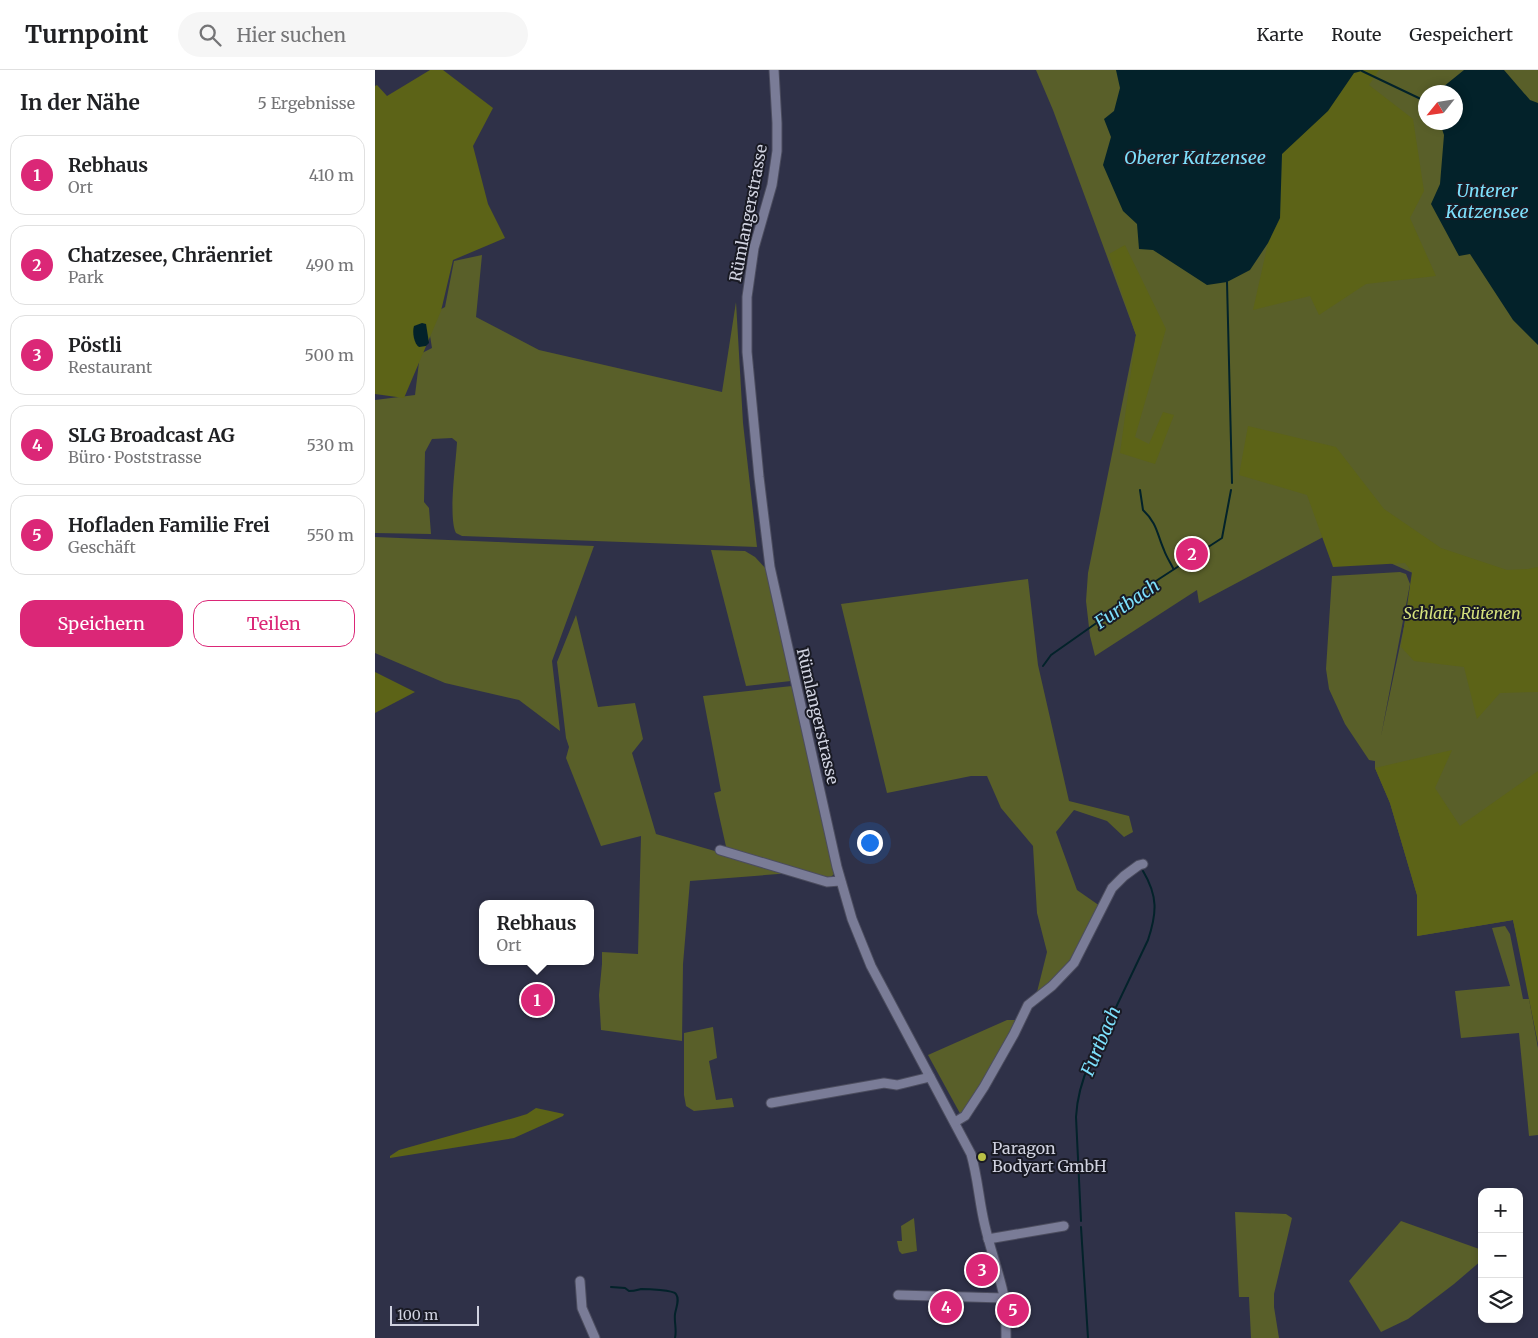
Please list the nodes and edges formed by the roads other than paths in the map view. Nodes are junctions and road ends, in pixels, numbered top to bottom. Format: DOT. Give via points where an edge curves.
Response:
graph roads {
  1 [pos="774,70"];
  2 [pos="720,850"];
  3 [pos="1143,864"];
  4 [pos="840,881"];
  5 [pos="929,1077"];
  6 [pos="771,1104"];
  7 [pos="955,1122"];
  8 [pos="1064,1226"];
  9 [pos="988,1239"];
  10 [pos="580,1281"];
  11 [pos="898,1295"];
  12 [pos="1004,1298"];
  13 [pos="595,1338"];
  14 [pos="1006,1338"];
  1 -- 4 [label="street, Rümlangerstrasse" via="777,151 772,185 751,267 747,297 747,352 770,567"];
  2 -- 4 [label="street" via="827,882"];
  3 -- 7 [label="street" via="1113,888 1075,962 1028,1005 984,1087 965,1116"];
  4 -- 5 [label="street, Rümlangerstrasse" via="865,952"];
  5 -- 6 [label="street"];
  5 -- 7 [label="street, Rümlangerstrasse"];
  7 -- 9 [label="street, Rümlangerstrasse" via="974,1163"];
  8 -- 9 [label="street"];
  9 -- 12 [label="street, Rümlangerstrasse"];
  10 -- 13 [label="street" via="582,1308"];
  11 -- 12 [label="street"];
  12 -- 14 [label="street, Rümlangerstrasse"];
}
